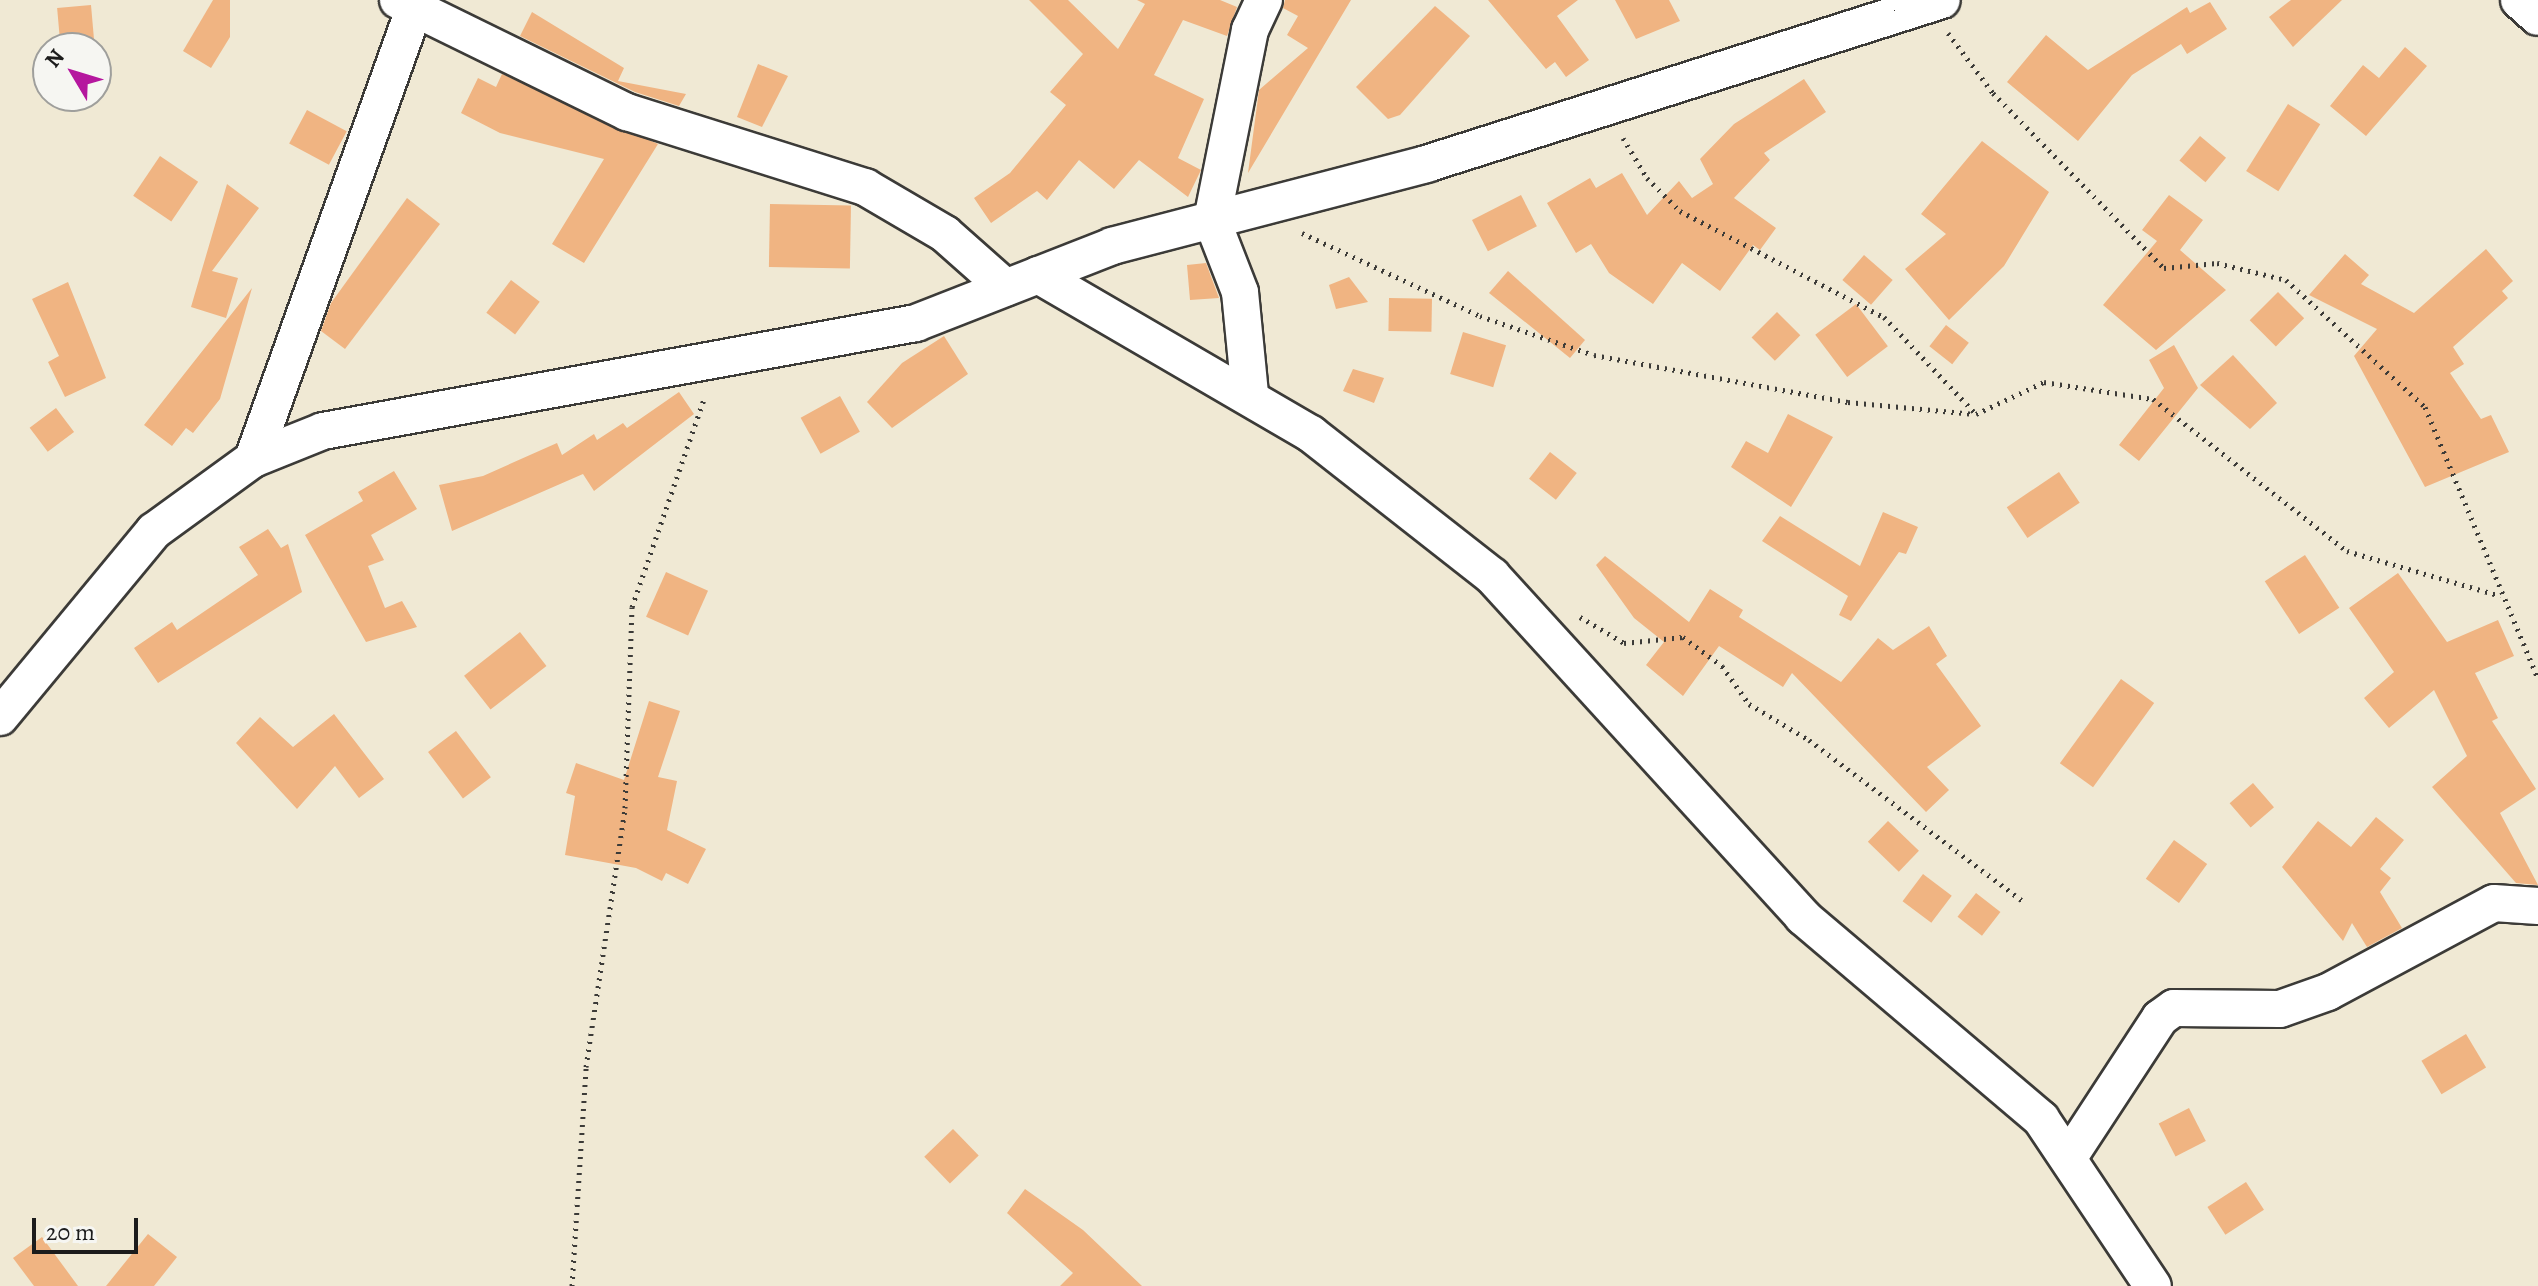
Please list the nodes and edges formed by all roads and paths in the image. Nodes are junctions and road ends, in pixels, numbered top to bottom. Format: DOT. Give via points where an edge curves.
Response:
graph roads {
  1 [pos="1264,0"];
  2 [pos="2519,0"];
  3 [pos="1934,2"];
  4 [pos="409,3"];
  5 [pos="2538,17"];
  6 [pos="1613,108"];
  7 [pos="1254,210"];
  8 [pos="1212,220"];
  9 [pos="1022,282"];
  10 [pos="717,361"];
  11 [pos="1250,394"];
  12 [pos="1976,414"];
  13 [pos="253,459"];
  14 [pos="2501,596"];
  15 [pos="1563,609"];
  16 [pos="2538,678"];
  17 [pos="0,717"];
  18 [pos="2023,901"];
  19 [pos="2538,906"];
  20 [pos="2069,1157"];
  21 [pos="572,1286"];
  22 [pos="2153,1286"];
  1 -- 8 [label="street" via="1250,30"];
  2 -- 5 [label="street"];
  3 -- 6 [label="street"];
  3 -- 14 [label="path" via="1993,93 2164,268 2217,263 2286,280 2425,407"];
  4 -- 9 [label="street" via="627,112 865,187"];
  4 -- 13 [label="street"];
  6 -- 7 [label="street"];
  6 -- 12 [label="path" via="1626,148 1680,211 1884,317"];
  7 -- 8 [label="street"];
  7 -- 12 [label="path" via="1480,316 1594,355 1848,402"];
  8 -- 9 [label="street"];
  8 -- 11 [label="street" via="1240,292"];
  9 -- 10 [label="street" via="916,323"];
  9 -- 11 [label="street"];
  10 -- 13 [label="street" via="411,409 323,431"];
  10 -- 21 [label="path" via="632,607 625,808 586,1067"];
  11 -- 20 [label="street" via="1365,473 1492,576 1803,917 1998,1078"];
  12 -- 14 [label="path" via="2044,382 2153,399 2347,551"];
  13 -- 17 [label="street" via="154,531"];
  14 -- 16 [label="path"];
  15 -- 18 [label="path" via="1624,643 1683,637 1722,666 1749,704 1809,740"];
  19 -- 20 [label="street" via="2494,903 2328,992 2280,1009 2174,1008 2160,1018"];
  20 -- 22 [label="street"];
}
